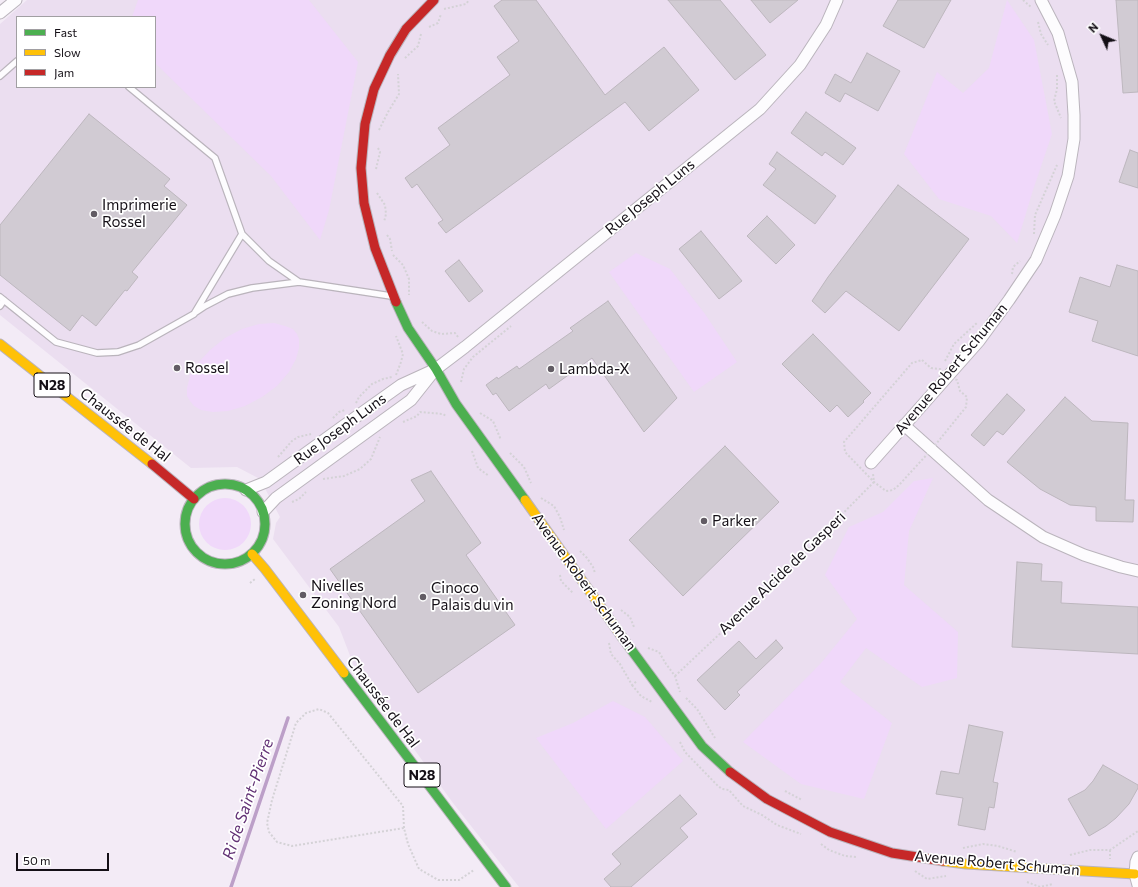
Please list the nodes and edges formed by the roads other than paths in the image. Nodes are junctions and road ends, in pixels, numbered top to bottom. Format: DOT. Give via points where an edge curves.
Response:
graph roads {
  1 [pos="16,0"];
  2 [pos="434,0"];
  3 [pos="837,0"];
  4 [pos="1041,0"];
  5 [pos="0,14"];
  6 [pos="16,62"];
  7 [pos="0,76"];
  8 [pos="130,88"];
  9 [pos="242,234"];
  10 [pos="299,282"];
  11 [pos="393,296"];
  12 [pos="2,298"];
  13 [pos="0,306"];
  14 [pos="194,314"];
  15 [pos="0,344"];
  16 [pos="436,369"];
  17 [pos="904,425"];
  18 [pos="871,463"];
  19 [pos="246,490"];
  20 [pos="194,499"];
  21 [pos="263,512"];
  22 [pos="252,554"];
  23 [pos="1138,571"];
  24 [pos="1138,857"];
  25 [pos="1136,879"];
  26 [pos="506,887"];
  1 -- 5 [label="street"];
  2 -- 11 [label="street, Avenue Robert Schuman" via="406,29 390,55 374,89 365,124 361,168 364,203 375,248"];
  3 -- 16 [label="street, Rue Joseph Luns" via="826,25 800,65 760,109"];
  4 -- 17 [label="street, Avenue Robert Schuman" via="1058,33 1072,82 1074,139 1068,176 1055,216 1036,260 979,340"];
  6 -- 7 [label="lane"];
  8 -- 9 [label="lane" via="215,158"];
  9 -- 10 [label="lane" via="269,261"];
  9 -- 14 [label="lane"];
  10 -- 11 [label="lane"];
  10 -- 14 [label="lane" via="228,294"];
  11 -- 16 [label="street, Avenue Robert Schuman" via="412,336"];
  12 -- 13 [label="lane"];
  12 -- 14 [label="lane" via="56,342 96,353 118,352 139,345"];
  15 -- 20 [label="street, Chaussée de Hal / N28"];
  16 -- 19 [label="street, Rue Joseph Luns" via="401,385 266,482"];
  16 -- 21 [label="street, Rue Joseph Luns" via="411,400 276,498"];
  16 -- 25 [label="street, Avenue Robert Schuman" via="456,404 649,674 702,746 729,772 767,799 830,832 892,853 966,864"];
  17 -- 18 [label="street, Avenue Robert Schuman"];
  17 -- 23 [label="street" via="988,500 1043,537 1084,555"];
  19 -- 20 [label="street" via="220,485 210,487"];
  19 -- 21 [label="street"];
  20 -- 22 [label="street" via="185,523 187,536 200,556 222,564 235,563"];
  21 -- 22 [label="street" via="264,532 260,544"];
  22 -- 26 [label="street, Chaussée de Hal / N28"];
  24 -- 25 [label="street, Avenue Robert Schuman"];
}
